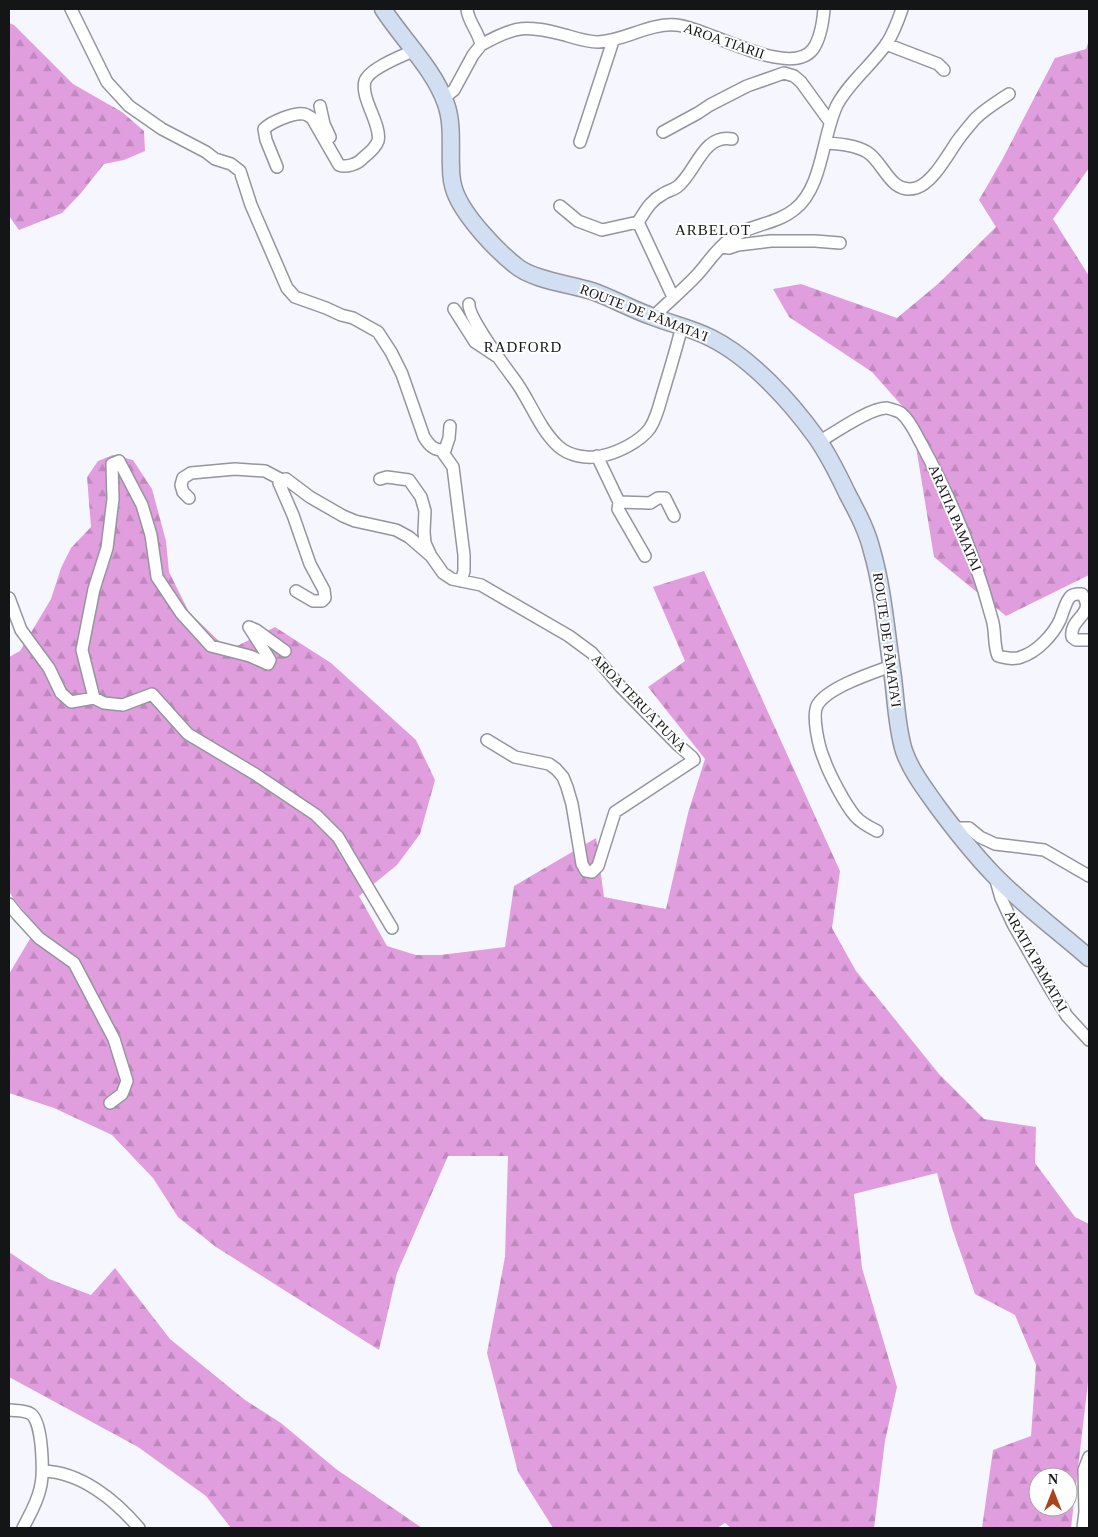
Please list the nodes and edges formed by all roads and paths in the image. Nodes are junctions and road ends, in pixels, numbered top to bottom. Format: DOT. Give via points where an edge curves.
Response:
graph roads {
  1 [pos="71,9"];
  2 [pos="383,9"];
  3 [pos="467,9"];
  4 [pos="824,9"];
  5 [pos="902,9"];
  6 [pos="611,40"];
  7 [pos="886,44"];
  8 [pos="481,45"];
  9 [pos="413,51"];
  10 [pos="944,70"];
  11 [pos="442,93"];
  12 [pos="1009,94"];
  13 [pos="320,106"];
  14 [pos="830,122"];
  15 [pos="663,132"];
  16 [pos="732,139"];
  17 [pos="580,142"];
  18 [pos="826,143"];
  19 [pos="348,166"];
  20 [pos="277,167"];
  21 [pos="560,206"];
  22 [pos="638,222"];
  23 [pos="840,243"];
  24 [pos="721,247"];
  25 [pos="673,297"];
  26 [pos="469,304"];
  27 [pos="454,308"];
  28 [pos="652,317"];
  29 [pos="682,326"];
  30 [pos="498,357"];
  31 [pos="450,426"];
  32 [pos="819,442"];
  33 [pos="441,450"];
  34 [pos="597,456"];
  35 [pos="380,479"];
  36 [pos="282,480"];
  37 [pos="189,498"];
  38 [pos="619,502"];
  39 [pos="674,516"];
  40 [pos="431,556"];
  41 [pos="645,556"];
  42 [pos="461,581"];
  43 [pos="296,591"];
  44 [pos="9,598"];
  45 [pos="1089,640"];
  46 [pos="285,651"];
  47 [pos="892,666"];
  48 [pos="94,698"];
  49 [pos="487,740"];
  50 [pos="954,828"];
  51 [pos="877,831"];
  52 [pos="994,875"];
  53 [pos="1089,876"];
  54 [pos="9,904"];
  55 [pos="392,928"];
  56 [pos="1089,958"];
  57 [pos="1089,1040"];
  58 [pos="110,1103"];
  59 [pos="9,1410"];
  60 [pos="1089,1457"];
  61 [pos="42,1471"];
  62 [pos="23,1528"];
  63 [pos="139,1528"];
  64 [pos="1083,1528"];
  1 -- 33 [label="street" via="107,82 129,106 162,129 240,171 287,288 295,297 353,318 378,332 402,374 424,437 429,445"];
  2 -- 9 [label="main road, ROUTE DE PĀMATA'I"];
  3 -- 8 [label="street"];
  4 -- 6 [label="street, AROA TIARII" via="813,48 809,53 794,58 768,56 674,24 648,28"];
  5 -- 7 [label="street"];
  6 -- 8 [label="street, AROA TIARII" via="592,42 545,30 522,28 501,34"];
  6 -- 17 [label="street" via="602,79"];
  7 -- 10 [label="street" via="938,64"];
  7 -- 14 [label="street" via="852,84"];
  8 -- 11 [label="street, AROA TIARII" via="454,90 449,94"];
  9 -- 11 [label="main road, ROUTE DE PĀMATA'I"];
  9 -- 19 [label="street" via="381,67 366,80 366,95 378,140 361,160"];
  11 -- 28 [label="main road, ROUTE DE PĀMATA'I" via="448,112 455,192 498,250 520,269 553,282 594,292"];
  12 -- 18 [label="street" via="976,118 934,173 917,188 896,186 868,152"];
  13 -- 19 [label="street" via="328,134"];
  14 -- 15 [label="street" via="801,82 784,73 747,86"];
  14 -- 18 [label="street"];
  16 -- 22 [label="street" via="720,139 711,144 677,188 650,203"];
  18 -- 24 [label="street" via="810,188 795,209 740,233"];
  19 -- 20 [label="street" via="339,165 312,118 298,114 264,129"];
  21 -- 22 [label="street" via="578,221 602,230"];
  22 -- 25 [label="street"];
  23 -- 24 [label="street" via="771,241"];
  24 -- 25 [label="street" via="698,275"];
  25 -- 28 [label="street"];
  26 -- 30 [label="street" via="468,308"];
  27 -- 30 [label="street" via="476,342"];
  28 -- 29 [label="main road, ROUTE DE PĀMATA'I"];
  29 -- 32 [label="main road, ROUTE DE PĀMATA'I" via="721,344 749,365 789,402"];
  29 -- 34 [label="street" via="650,428 633,442"];
  30 -- 34 [label="street" via="555,443 578,456"];
  31 -- 33 [label="street" via="450,438 445,450"];
  32 -- 45 [label="street, ARATIA PAMATAI" via="877,410 887,408 901,412 928,457 972,554 993,621 998,656 1008,659 1021,657 1036,648 1059,622 1070,596 1075,593 1082,594 1087,606 1071,634 1076,640"];
  32 -- 47 [label="main road, ROUTE DE PĀMATA'I" via="860,516 870,544 880,584"];
  33 -- 42 [label="street" via="454,467 464,555"];
  34 -- 38 [label="street"];
  35 -- 40 [label="street, AROA TERUA PUNA" via="409,480 416,488 425,511 425,543"];
  36 -- 37 [label="street, AROA TERUA PUNA" via="266,471 235,469 191,473 183,478 181,485"];
  36 -- 40 [label="street, AROA TERUA PUNA" via="286,479 343,516 409,536"];
  36 -- 43 [label="street" via="279,484 325,598 314,601"];
  38 -- 39 [label="street" via="650,502 665,498"];
  38 -- 41 [label="street" via="618,509"];
  40 -- 42 [label="street, AROA TERUA PUNA" via="443,574"];
  42 -- 49 [label="street, AROA TERUA PUNA" via="481,585 505,597 592,653 620,686 694,760 614,812 598,866 592,872 586,871 582,864 572,804 563,777 549,764 515,757"];
  44 -- 48 [label="street" via="21,630 49,668 61,693 71,702"];
  46 -- 48 [label="street" via="249,627 270,660 268,664 211,646 181,613 158,577 142,505 117,461 112,464 113,500 107,548 94,589 82,650"];
  47 -- 50 [label="main road, ROUTE DE PĀMATA'I" via="899,731 907,759"];
  47 -- 51 [label="street" via="837,688 824,697 814,713 824,759 831,775 855,816"];
  48 -- 55 [label="street" via="104,703 123,705 152,694 188,734 316,815 338,837"];
  50 -- 52 [label="main road, ROUTE DE PĀMATA'I"];
  50 -- 53 [label="street" via="969,828 995,844 1044,850"];
  52 -- 56 [label="main road, ROUTE DE PĀMATA'I"];
  52 -- 57 [label="street, ARATIA PAMATAI" via="1012,924 1066,1016"];
  54 -- 58 [label="street" via="39,938 74,963 114,1040 127,1081 122,1094"];
  59 -- 61 [label="street" via="25,1411 38,1422"];
  60 -- 64 [label="street" via="1084,1470"];
  61 -- 62 [label="street" via="37,1499"];
  61 -- 63 [label="street" via="64,1474 90,1486 121,1509"];
}
